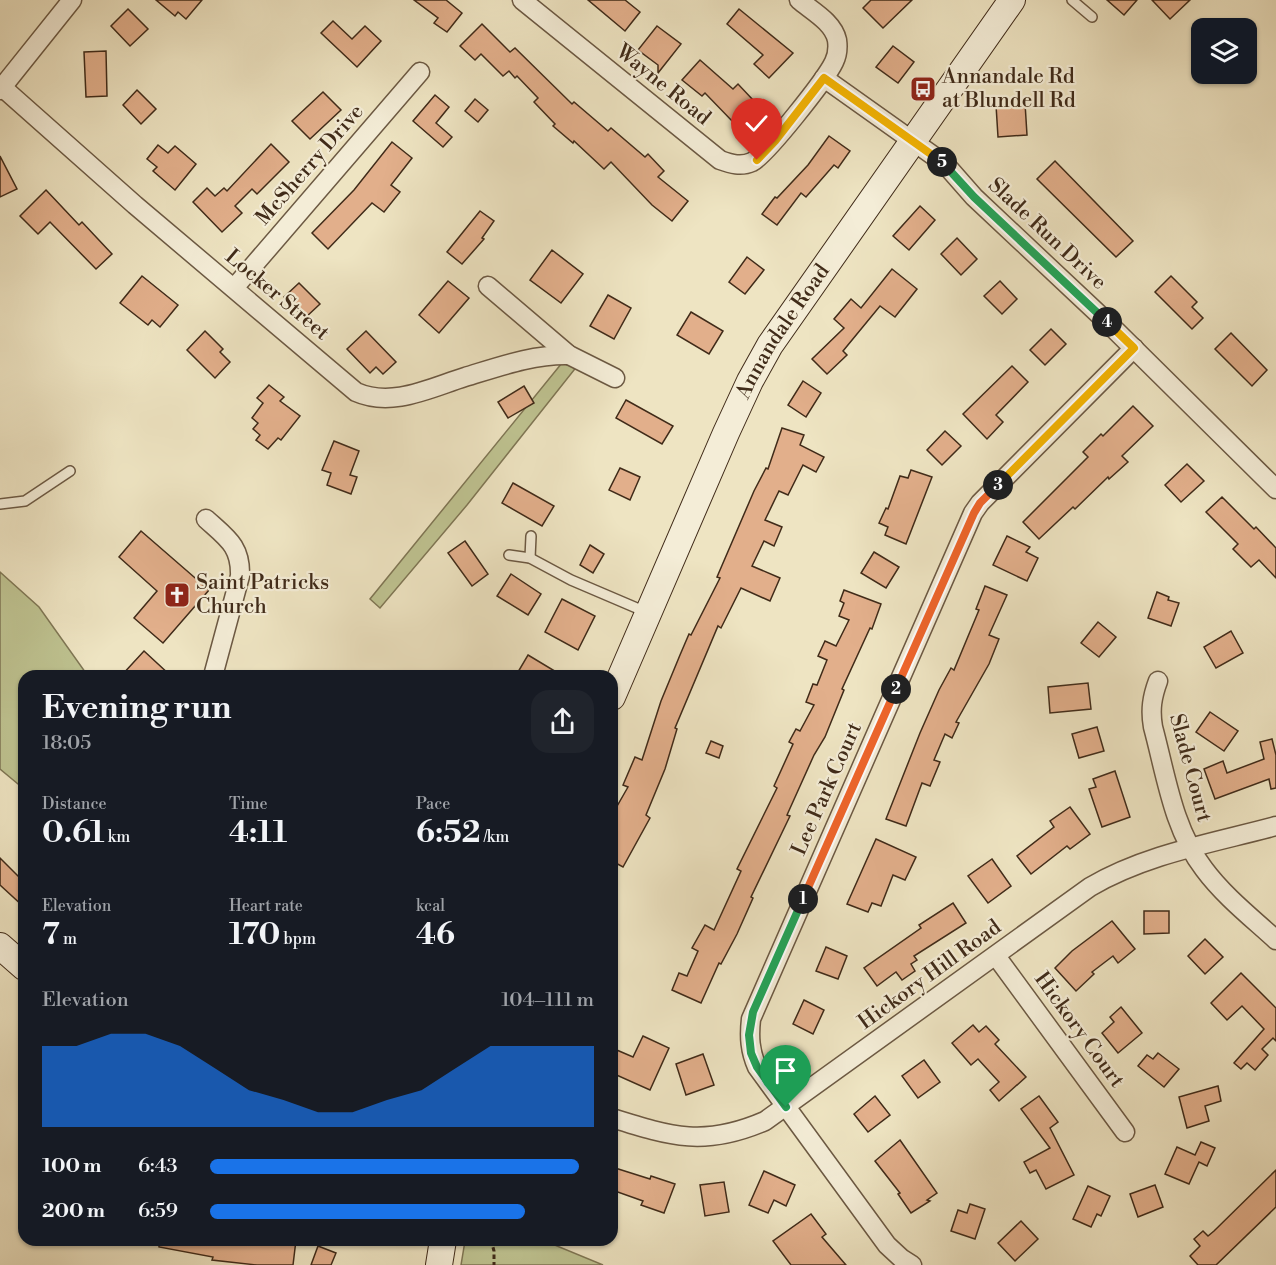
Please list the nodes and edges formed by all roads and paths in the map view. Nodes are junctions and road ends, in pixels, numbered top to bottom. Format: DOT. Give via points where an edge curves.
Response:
graph roads {
  1 [pos="72,0"];
  2 [pos="522,0"];
  3 [pos="799,0"];
  4 [pos="1012,0"];
  5 [pos="1072,0"];
  6 [pos="1092,17"];
  7 [pos="420,72"];
  8 [pos="824,78"];
  9 [pos="1,88"];
  10 [pos="913,141"];
  11 [pos="488,286"];
  12 [pos="234,288"];
  13 [pos="1134,348"];
  14 [pos="569,355"];
  15 [pos="615,378"];
  16 [pos="70,471"];
  17 [pos="1276,489"];
  18 [pos="0,504"];
  19 [pos="206,519"];
  20 [pos="531,536"];
  21 [pos="509,555"];
  22 [pos="530,558"];
  23 [pos="648,613"];
  24 [pos="215,670"];
  25 [pos="1158,681"];
  26 [pos="618,683"];
  27 [pos="1276,826"];
  28 [pos="1190,848"];
  29 [pos="1276,940"];
  30 [pos="0,946"];
  31 [pos="996,956"];
  32 [pos="18,962"];
  33 [pos="786,1107"];
  34 [pos="618,1120"];
  35 [pos="1125,1132"];
  36 [pos="442,1246"];
  37 [pos="493,1246"];
  38 [pos="439,1265"];
  39 [pos="494,1265"];
  40 [pos="912,1265"];
  1 -- 9 [label="street"];
  2 -- 8 [label="street, Wayne Road" via="720,160 730,164 757,160"];
  3 -- 8 [label="street, Wayne Road" via="827,22 837,40 834,62"];
  4 -- 10 [label="main road, Annandale Road"];
  5 -- 6 [label="lane"];
  7 -- 12 [label="street, McSherry Drive"];
  8 -- 10 [label="street, Slade Run Drive"];
  9 -- 12 [label="street, Locker Street"];
  10 -- 13 [label="street, Slade Run Drive" via="945,164 974,197"];
  10 -- 23 [label="main road, Annandale Road" via="770,345 726,433"];
  11 -- 14 [label="street"];
  12 -- 14 [label="street, Locker Street" via="356,392 367,397 404,396 534,357"];
  13 -- 17 [label="street, Slade Run Drive"];
  13 -- 33 [label="street, Lee Park Court" via="974,513 753,1012 751,1053"];
  14 -- 15 [label="street"];
  16 -- 18 [label="lane" via="25,501"];
  19 -- 24 [label="street" via="229,540 240,562 240,576"];
  20 -- 22 [label="lane"];
  21 -- 22 [label="lane"];
  22 -- 23 [label="lane"];
  23 -- 26 [label="main road, Annandale Road"];
  25 -- 28 [label="street, Slade Court" via="1152,696 1153,727 1179,826"];
  27 -- 28 [label="street, Hickory Hill Road"];
  28 -- 29 [label="street, Slade Court" via="1221,889"];
  28 -- 31 [label="street, Hickory Hill Road" via="1106,878"];
  30 -- 32 [label="main road"];
  31 -- 33 [label="street, Hickory Hill Road"];
  31 -- 35 [label="street, Hickory Court"];
  33 -- 34 [label="street, Hickory Hill Road" via="744,1130 698,1138 674,1136"];
  33 -- 40 [label="street, Lee Park Court" via="886,1245"];
  36 -- 38 [label="main road"];
  37 -- 39 [label="path"];
}
